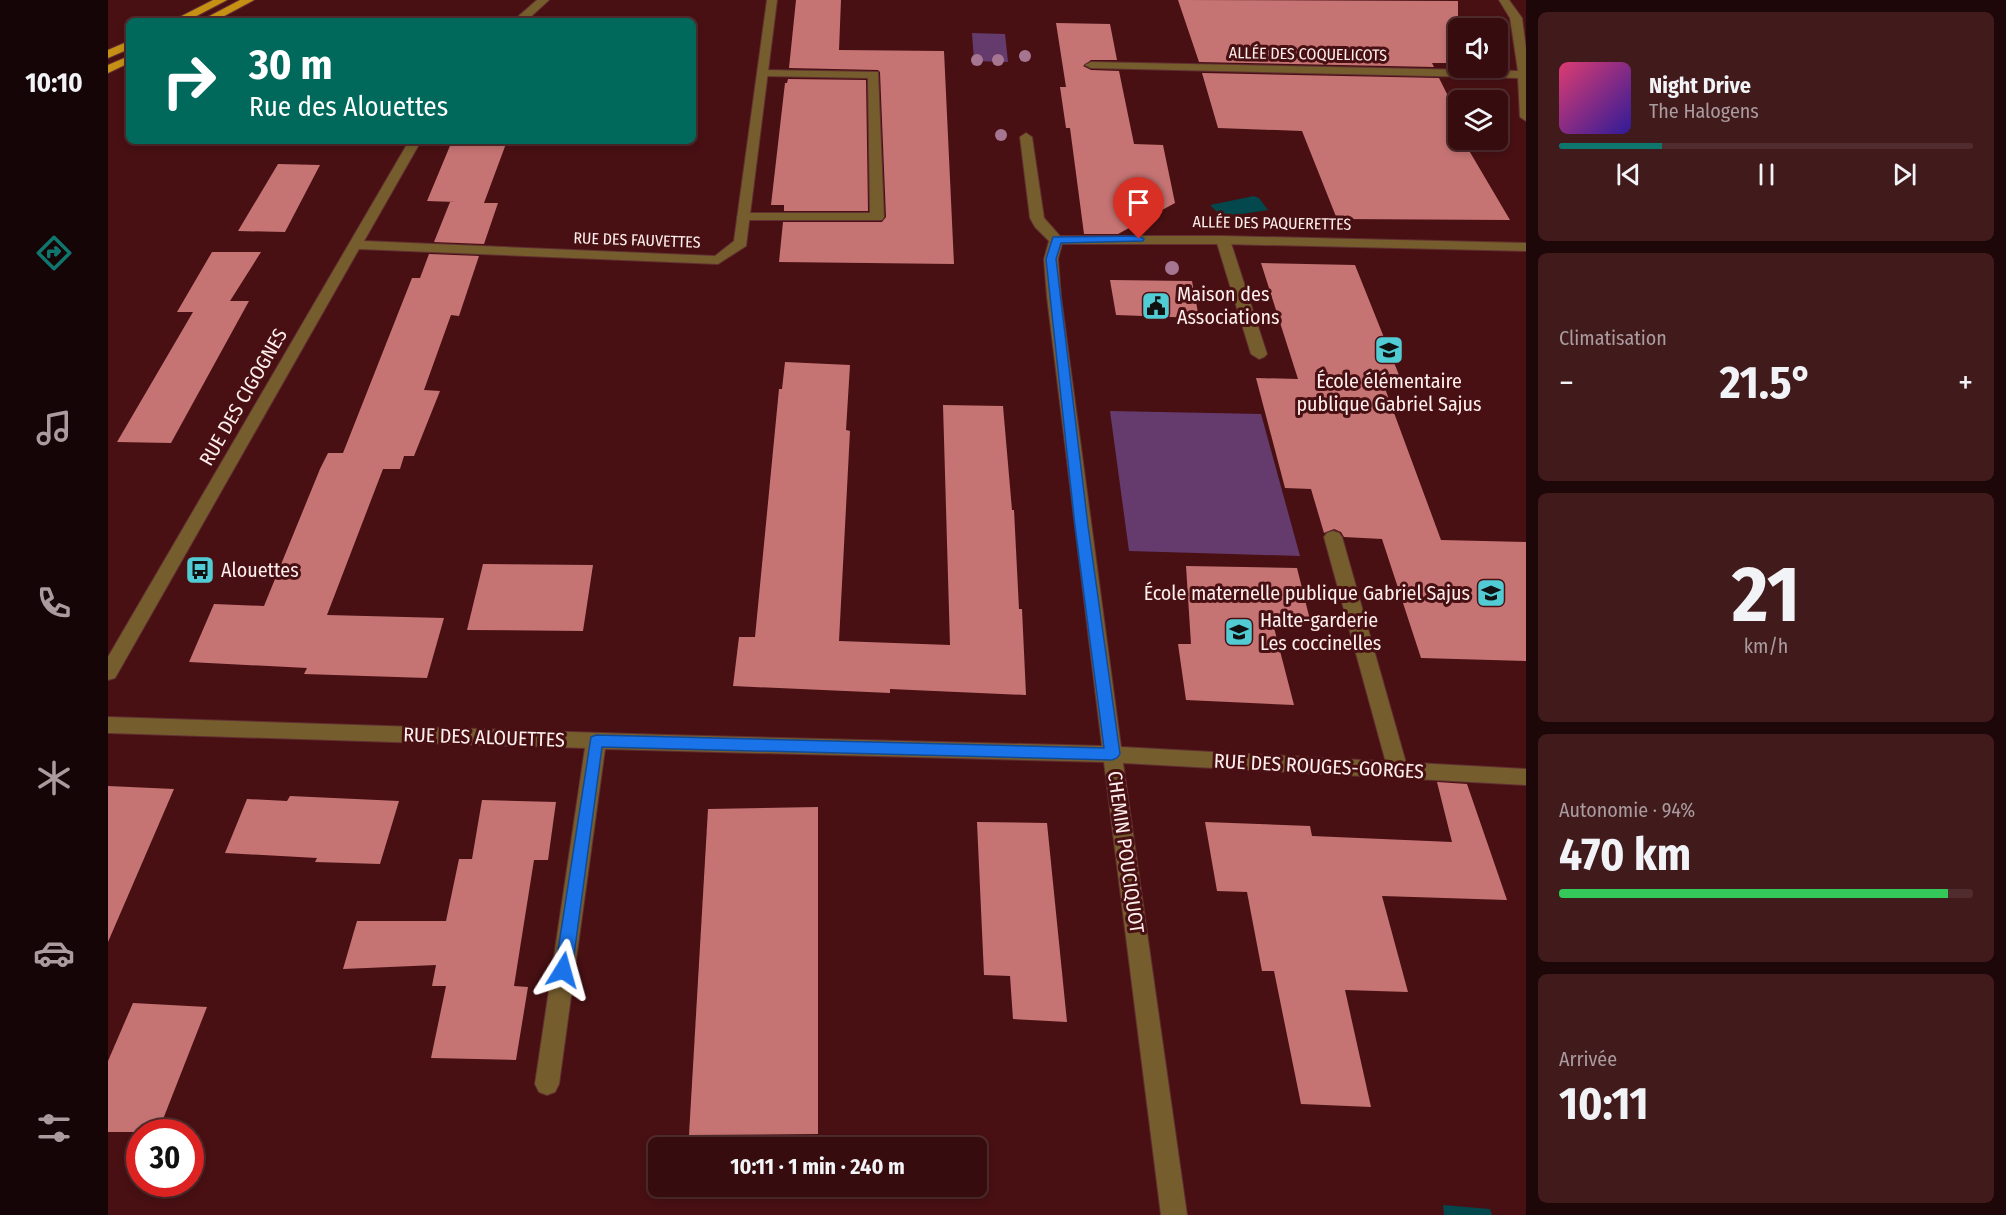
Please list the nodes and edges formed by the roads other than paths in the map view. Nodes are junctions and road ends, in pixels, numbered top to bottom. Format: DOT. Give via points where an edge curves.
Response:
graph roads {
  1 [pos="222,0"];
  2 [pos="249,0"];
  3 [pos="544,0"];
  4 [pos="772,0"];
  5 [pos="1504,0"];
  6 [pos="184,18"];
  7 [pos="212,18"];
  8 [pos="523,18"];
  9 [pos="126,45"];
  10 [pos="108,54"];
  11 [pos="126,60"];
  12 [pos="1091,65"];
  13 [pos="108,69"];
  14 [pos="763,74"];
  15 [pos="1524,75"];
  16 [pos="1526,117"];
  17 [pos="1026,136"];
  18 [pos="413,144"];
  19 [pos="744,218"];
  20 [pos="1056,240"];
  21 [pos="1223,240"];
  22 [pos="354,245"];
  23 [pos="1526,247"];
  24 [pos="1259,354"];
  25 [pos="1333,537"];
  26 [pos="108,674"];
  27 [pos="108,725"];
  28 [pos="596,741"];
  29 [pos="1112,754"];
  30 [pos="1398,770"];
  31 [pos="1526,777"];
  32 [pos="547,1084"];
  33 [pos="1174,1215"];
  1 -- 6 [label="main road"];
  2 -- 7 [label="main road"];
  3 -- 8 [label="street"];
  4 -- 14 [label="street, RUE DES FAUVETTES"];
  5 -- 15 [label="street" via="1516,18"];
  9 -- 10 [label="main road"];
  11 -- 13 [label="main road"];
  12 -- 15 [label="street, ALLÉE DES COQUELICOTS"];
  14 -- 19 [label="street, RUE DES FAUVETTES"];
  14 -- 19 [label="street" via="874,74 877,217"];
  15 -- 16 [label="street"];
  17 -- 20 [label="street" via="1037,218"];
  18 -- 22 [label="street, RUE DES CIGOGNES"];
  19 -- 22 [label="street, RUE DES FAUVETTES" via="741,243 718,260"];
  20 -- 21 [label="street, ALLÉE DES PAQUERETTES"];
  20 -- 29 [label="street, CHEMIN POUCIQUOT" via="1051,259 1054,297"];
  21 -- 23 [label="street, ALLÉE DES PAQUERETTES"];
  21 -- 24 [label="street"];
  22 -- 26 [label="street, RUE DES CIGOGNES"];
  25 -- 30 [label="street"];
  27 -- 28 [label="street, RUE DES ALOUETTES"];
  28 -- 29 [label="street, RUE DES ALOUETTES"];
  28 -- 32 [label="street"];
  29 -- 30 [label="street, RUE DES ROUGES-GORGES"];
  29 -- 33 [label="street, CHEMIN POUCIQUOT"];
  30 -- 31 [label="street, RUE DES ROUGES-GORGES"];
}
